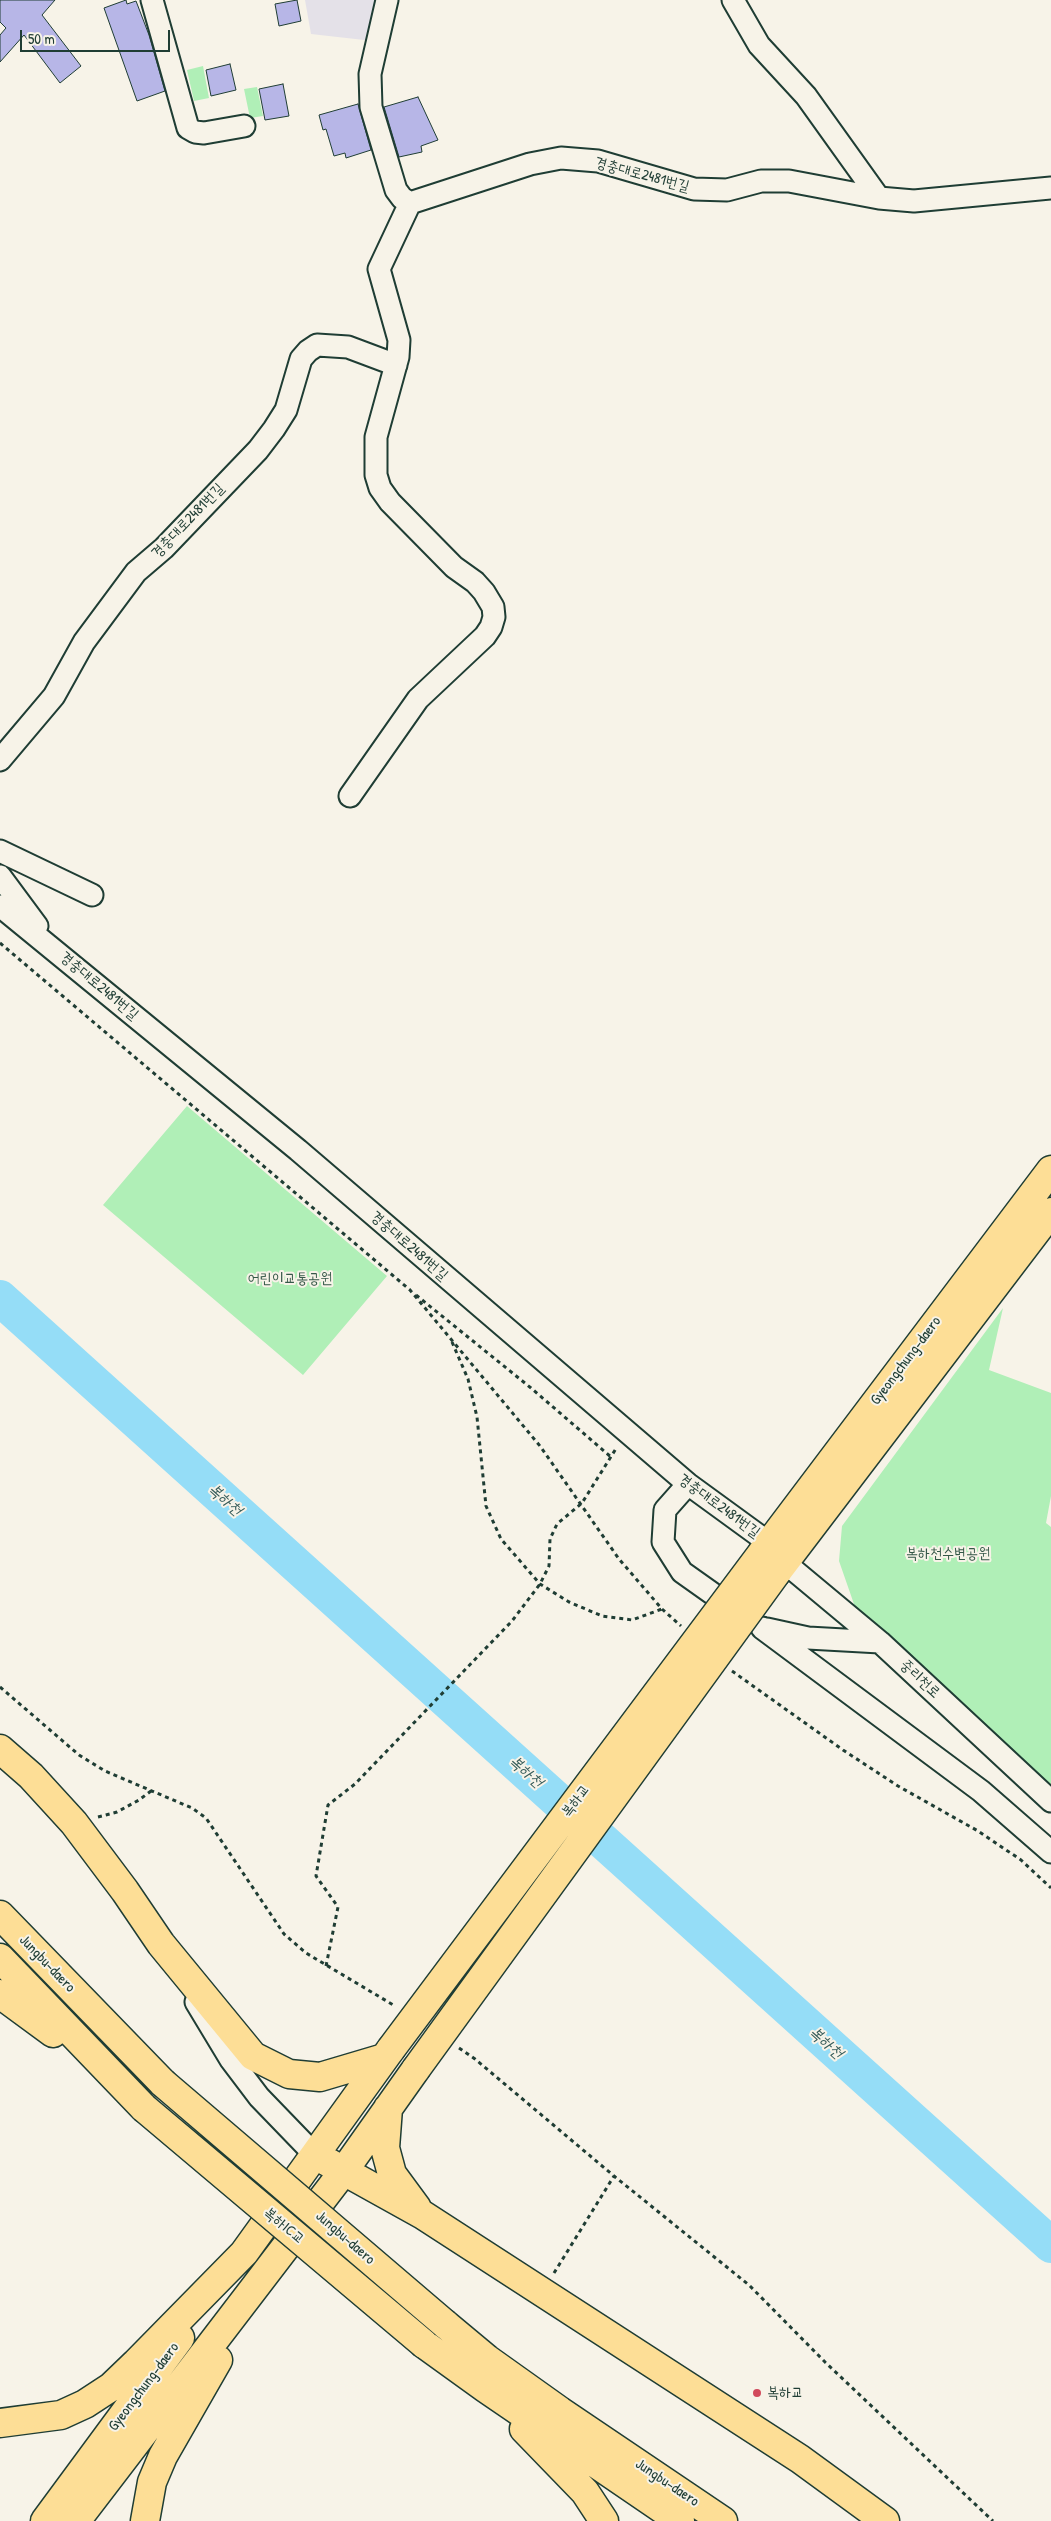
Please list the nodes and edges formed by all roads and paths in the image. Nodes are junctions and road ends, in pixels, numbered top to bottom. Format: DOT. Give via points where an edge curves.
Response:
graph roads {
  1 [pos="152,0"];
  2 [pos="387,0"];
  3 [pos="733,0"];
  4 [pos="244,126"];
  5 [pos="1051,188"];
  6 [pos="879,198"];
  7 [pos="410,203"];
  8 [pos="396,365"];
  9 [pos="0,760"];
  10 [pos="350,796"];
  11 [pos="0,851"];
  12 [pos="0,876"];
  13 [pos="92,895"];
  14 [pos="0,906"];
  15 [pos="0,943"];
  16 [pos="51,946"];
  17 [pos="1051,1170"];
  18 [pos="1051,1212"];
  19 [pos="410,1290"];
  20 [pos="451,1339"];
  21 [pos="688,1484"];
  22 [pos="582,1503"];
  23 [pos="773,1558"];
  24 [pos="540,1584"];
  25 [pos="662,1609"];
  26 [pos="683,1628"];
  27 [pos="762,1628"];
  28 [pos="880,1642"];
  29 [pos="731,1670"];
  30 [pos="0,1687"];
  31 [pos="0,1749"];
  32 [pos="151,1791"];
  33 [pos="1051,1801"];
  34 [pos="74,1823"];
  35 [pos="1051,1852"];
  36 [pos="1051,1888"];
  37 [pos="0,1915"];
  38 [pos="161,1944"];
  39 [pos="0,1958"];
  40 [pos="326,1966"];
  41 [pos="0,1994"];
  42 [pos="397,2007"];
  43 [pos="451,2043"];
  44 [pos="387,2054"];
  45 [pos="388,2107"];
  46 [pos="144,2108"];
  47 [pos="315,2155"];
  48 [pos="343,2172"];
  49 [pos="614,2176"];
  50 [pos="423,2215"];
  51 [pos="244,2253"];
  52 [pos="268,2270"];
  53 [pos="542,2292"];
  54 [pos="424,2344"];
  55 [pos="484,2388"];
  56 [pos="0,2423"];
  57 [pos="45,2521"];
  58 [pos="76,2521"];
  59 [pos="145,2521"];
  60 [pos="604,2521"];
  61 [pos="680,2521"];
  62 [pos="723,2521"];
  63 [pos="885,2521"];
  64 [pos="992,2521"];
  1 -- 4 [label="street" via="188,128 204,133"];
  2 -- 7 [label="street" via="370,74 371,107 396,190"];
  3 -- 6 [label="street" via="759,45 806,96"];
  5 -- 6 [label="street, 경충대로2481번길" via="914,201"];
  6 -- 7 [label="street, 경충대로2481번길" via="789,181 761,181 727,190 694,189 598,161 561,158 530,164"];
  7 -- 8 [label="street" via="379,269 397,327"];
  8 -- 9 [label="street, 경충대로2481번길" via="348,347 317,345 308,351 301,359 286,410 274,430 164,548 136,572 84,642 54,696"];
  8 -- 10 [label="street" via="376,437 380,488 454,567 475,582 493,607 494,617 485,636 418,699"];
  11 -- 13 [label="street"];
  12 -- 16 [label="street, 경충대로2481번길"];
  14 -- 16 [label="street, 경충대로2481번길"];
  15 -- 19 [label="path"];
  16 -- 21 [label="street, 경충대로2481번길" via="298,1150"];
  17 -- 23 [label="main road, Gyeongchung-daero"];
  18 -- 23 [label="main road, Gyeongchung-daero"];
  19 -- 20 [label="path"];
  19 -- 22 [label="path" via="611,1457"];
  20 -- 22 [label="path"];
  20 -- 24 [label="path" via="468,1379 477,1417 486,1506 502,1539"];
  21 -- 23 [label="street, 경충대로2481번길"];
  21 -- 27 [label="street" via="665,1510 663,1542 668,1552 682,1572"];
  22 -- 24 [label="path" via="558,1524 550,1539 549,1566"];
  22 -- 25 [label="path" via="619,1559"];
  23 -- 28 [label="street, 중리천로"];
  23 -- 44 [label="main road, 복하교, bridge"];
  23 -- 45 [label="main road, 복하교, bridge"];
  24 -- 25 [label="path" via="569,1602 602,1616 632,1620"];
  24 -- 40 [label="path" via="512,1621 355,1784 328,1805 316,1876 338,1907"];
  25 -- 26 [label="path"];
  27 -- 28 [label="street" via="808,1638"];
  27 -- 35 [label="street" via="981,1791"];
  28 -- 33 [label="street, 중리천로"];
  29 -- 36 [label="path" via="898,1786 978,1831 1020,1860"];
  30 -- 32 [label="path" via="79,1755"];
  31 -- 34 [label="main road" via="31,1776"];
  32 -- 34 [label="path" via="117,1812"];
  32 -- 40 [label="path" via="192,1808 206,1818 284,1934"];
  34 -- 38 [label="main road"];
  37 -- 62 [label="main road, Jungbu-daero, bridge" via="163,2082 445,2324 552,2406"];
  38 -- 44 [label="main road" via="253,2056 289,2074 320,2077"];
  38 -- 47 [label="street" via="231,2060 259,2097"];
  39 -- 46 [label="main road, Jungbu-daero"];
  40 -- 42 [label="path"];
  41 -- 46 [label="main road"];
  43 -- 49 [label="path" via="475,2059"];
  44 -- 47 [label="main road, 복하교"];
  45 -- 48 [label="main road, 복하교"];
  45 -- 50 [label="main road" via="385,2148 392,2174"];
  46 -- 54 [label="main road, 복하IC교, bridge"];
  47 -- 48 [label="main road"];
  47 -- 51 [label="main road, 복하교"];
  48 -- 50 [label="main road"];
  48 -- 52 [label="main road, 복하교"];
  49 -- 53 [label="path"];
  49 -- 64 [label="path" via="749,2285"];
  50 -- 53 [label="main road"];
  51 -- 56 [label="main road" via="111,2387 61,2415"];
  51 -- 57 [label="main road, Gyeongchung-daero"];
  52 -- 58 [label="main road"];
  52 -- 59 [label="main road" via="163,2456 152,2482"];
  53 -- 63 [label="main road" via="800,2459"];
  54 -- 55 [label="main road, Jungbu-daero"];
  55 -- 60 [label="main road" via="585,2492"];
  55 -- 61 [label="main road, Jungbu-daero"];
}
